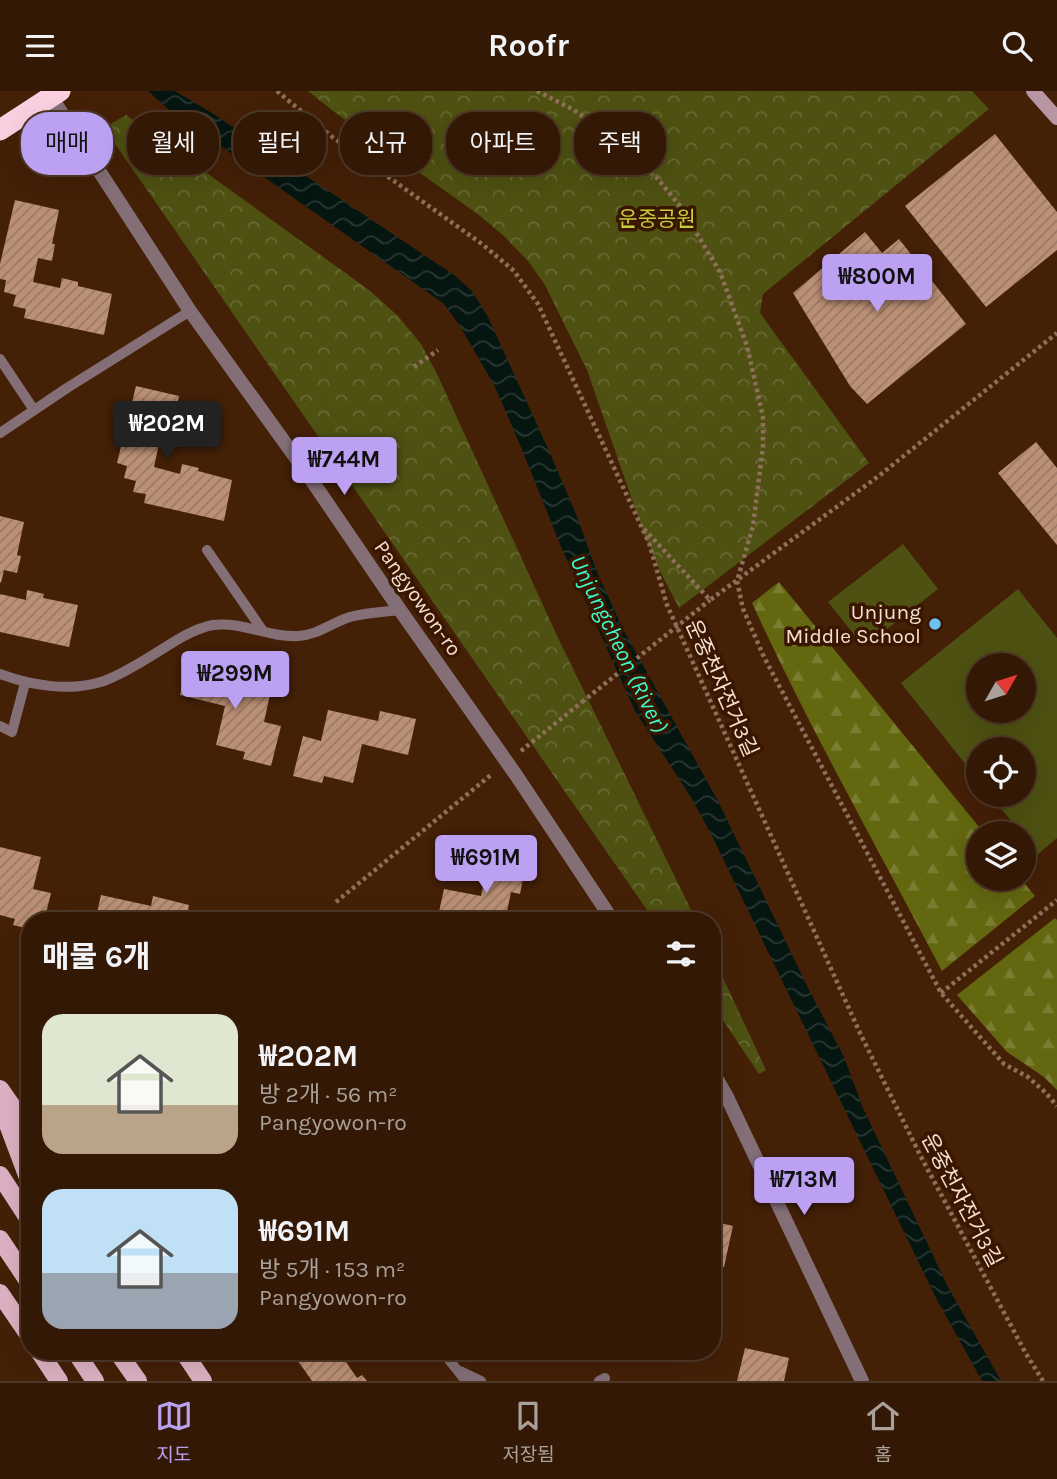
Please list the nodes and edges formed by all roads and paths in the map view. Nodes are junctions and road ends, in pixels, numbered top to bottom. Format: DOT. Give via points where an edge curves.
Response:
graph roads {
  1 [pos="47,91"];
  2 [pos="60,91"];
  3 [pos="277,91"];
  4 [pos="537,91"];
  5 [pos="1033,91"];
  6 [pos="1057,118"];
  7 [pos="0,130"];
  8 [pos="190,311"];
  9 [pos="1057,333"];
  10 [pos="438,350"];
  11 [pos="0,359"];
  12 [pos="414,367"];
  13 [pos="34,410"];
  14 [pos="0,433"];
  15 [pos="640,524"];
  16 [pos="208,550"];
  17 [pos="737,581"];
  18 [pos="710,600"];
  19 [pos="400,610"];
  20 [pos="263,631"];
  21 [pos="0,674"];
  22 [pos="25,683"];
  23 [pos="0,726"];
  24 [pos="507,762"];
  25 [pos="1057,900"];
  26 [pos="336,902"];
  27 [pos="607,912"];
  28 [pos="941,993"];
  29 [pos="721,1086"];
  30 [pos="0,1089"];
  31 [pos="0,1103"];
  32 [pos="1057,1106"];
  33 [pos="21,1119"];
  34 [pos="21,1159"];
  35 [pos="0,1175"];
  36 [pos="21,1207"];
  37 [pos="0,1239"];
  38 [pos="0,1251"];
  39 [pos="21,1271"];
  40 [pos="21,1275"];
  41 [pos="0,1293"];
  42 [pos="21,1324"];
  43 [pos="45,1360"];
  44 [pos="81,1360"];
  45 [pos="123,1360"];
  46 [pos="189,1360"];
  47 [pos="449,1360"];
  48 [pos="457,1370"];
  49 [pos="59,1381"];
  50 [pos="95,1381"];
  51 [pos="138,1381"];
  52 [pos="204,1381"];
  53 [pos="466,1381"];
  54 [pos="481,1381"];
  55 [pos="862,1381"];
  56 [pos="1044,1381"];
  1 -- 8 [label="street, Pangyowon-ro"];
  2 -- 7 [label="highway, bridge"];
  3 -- 15 [label="path, 운중천자전거3길" via="514,271 538,304"];
  4 -- 17 [label="path" via="584,117 657,177 720,272 747,346 762,417 753,526"];
  5 -- 6 [label="main road"];
  8 -- 13 [label="lane"];
  8 -- 19 [label="street, Pangyowon-ro"];
  9 -- 17 [label="path" via="880,475"];
  10 -- 12 [label="path"];
  11 -- 13 [label="lane"];
  13 -- 14 [label="lane"];
  15 -- 18 [label="path"];
  15 -- 56 [label="path, 운중천자전거3길" via="667,605 860,1033 926,1167"];
  16 -- 20 [label="lane"];
  17 -- 18 [label="path"];
  17 -- 28 [label="path" via="743,609 764,657"];
  18 -- 24 [label="path, bridge"];
  19 -- 20 [label="lane" via="348,617 296,637"];
  19 -- 24 [label="street, Pangyowon-ro"];
  20 -- 22 [label="lane" via="214,625 103,681 52,686"];
  21 -- 22 [label="lane"];
  22 -- 23 [label="lane" via="12,731"];
  24 -- 26 [label="path"];
  24 -- 27 [label="street, Pangyowon-ro"];
  25 -- 28 [label="path"];
  28 -- 32 [label="path" via="1004,1064 1028,1077"];
  29 -- 55 [label="street"];
  30 -- 33 [label="main road"];
  31 -- 34 [label="main road"];
  35 -- 36 [label="main road"];
  37 -- 39 [label="main road"];
  38 -- 40 [label="main road"];
  41 -- 42 [label="main road"];
  43 -- 49 [label="main road"];
  44 -- 50 [label="main road"];
  45 -- 51 [label="main road"];
  46 -- 52 [label="main road"];
  47 -- 48 [label="lane"];
  48 -- 53 [label="lane"];
  48 -- 54 [label="lane"];
}
